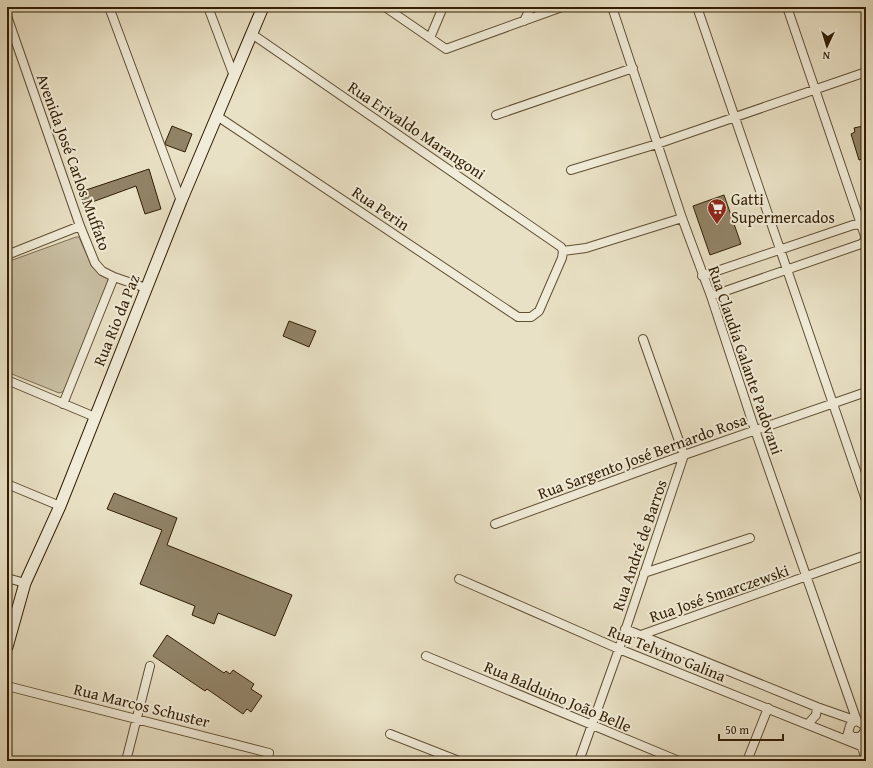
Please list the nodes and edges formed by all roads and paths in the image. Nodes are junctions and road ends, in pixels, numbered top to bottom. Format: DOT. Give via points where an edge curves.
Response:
graph roads {
  1 [pos="109,7"];
  2 [pos="208,7"];
  3 [pos="263,7"];
  4 [pos="385,7"];
  5 [pos="443,7"];
  6 [pos="531,7"];
  7 [pos="562,7"];
  8 [pos="612,7"];
  9 [pos="697,7"];
  10 [pos="787,7"];
  11 [pos="7,16"];
  12 [pos="524,21"];
  13 [pos="252,34"];
  14 [pos="430,38"];
  15 [pos="632,68"];
  16 [pos="866,72"];
  17 [pos="234,76"];
  18 [pos="816,90"];
  19 [pos="217,116"];
  20 [pos="496,116"];
  21 [pos="735,117"];
  22 [pos="657,144"];
  23 [pos="571,170"];
  24 [pos="181,201"];
  25 [pos="682,218"];
  26 [pos="863,225"];
  27 [pos="80,226"];
  28 [pos="866,240"];
  29 [pos="780,250"];
  30 [pos="563,252"];
  31 [pos="7,255"];
  32 [pos="787,270"];
  33 [pos="702,276"];
  34 [pos="114,277"];
  35 [pos="146,288"];
  36 [pos="711,296"];
  37 [pos="643,339"];
  38 [pos="7,380"];
  39 [pos="866,392"];
  40 [pos="64,404"];
  41 [pos="832,404"];
  42 [pos="95,417"];
  43 [pos="755,430"];
  44 [pos="684,455"];
  45 [pos="7,484"];
  46 [pos="866,500"];
  47 [pos="60,506"];
  48 [pos="495,524"];
  49 [pos="750,538"];
  50 [pos="866,555"];
  51 [pos="644,573"];
  52 [pos="807,576"];
  53 [pos="7,578"];
  54 [pos="459,579"];
  55 [pos="26,583"];
  56 [pos="625,629"];
  57 [pos="641,635"];
  58 [pos="7,647"];
  59 [pos="619,649"];
  60 [pos="426,656"];
  61 [pos="150,666"];
  62 [pos="7,686"];
  63 [pos="817,707"];
  64 [pos="768,708"];
  65 [pos="137,718"];
  66 [pos="866,718"];
  67 [pos="857,721"];
  68 [pos="808,724"];
  69 [pos="592,726"];
  70 [pos="390,734"];
  71 [pos="847,736"];
  72 [pos="862,744"];
  73 [pos="269,757"];
  74 [pos="126,761"];
  75 [pos="459,761"];
  76 [pos="579,761"];
  77 [pos="679,761"];
  78 [pos="747,761"];
  79 [pos="866,761"];
  1 -- 24 [label="street"];
  2 -- 17 [label="street"];
  3 -- 13 [label="main road, Rua Rio da Paz"];
  4 -- 14 [label="street"];
  5 -- 14 [label="street"];
  6 -- 12 [label="street"];
  7 -- 12 [label="street"];
  8 -- 15 [label="street, Rua Claudia Galante Padovani"];
  9 -- 21 [label="street"];
  10 -- 18 [label="street"];
  11 -- 27 [label="street, Avenida José Carlos Muffato"];
  12 -- 14 [label="street" via="446,49"];
  13 -- 17 [label="main road, Rua Rio da Paz"];
  13 -- 30 [label="street, Rua Erivaldo Marangoni" via="558,243"];
  15 -- 20 [label="street"];
  15 -- 22 [label="street, Rua Claudia Galante Padovani"];
  16 -- 18 [label="street"];
  17 -- 19 [label="main road, Rua Rio da Paz"];
  18 -- 21 [label="street"];
  18 -- 26 [label="street"];
  19 -- 24 [label="main road, Rua Rio da Paz"];
  19 -- 30 [label="street, Rua Perin" via="518,317 532,317 539,312"];
  21 -- 22 [label="street"];
  21 -- 29 [label="street"];
  22 -- 23 [label="street"];
  22 -- 25 [label="street, Rua Claudia Galante Padovani"];
  24 -- 35 [label="main road, Rua Rio da Paz"];
  25 -- 30 [label="street" via="586,248"];
  25 -- 33 [label="street, Rua Claudia Galante Padovani"];
  26 -- 28 [label="street"];
  26 -- 29 [label="street" via="853,225"];
  27 -- 31 [label="street"];
  27 -- 34 [label="street, Avenida José Carlos Muffato" via="95,263 102,271"];
  28 -- 32 [label="street"];
  29 -- 32 [label="street"];
  29 -- 33 [label="street"];
  32 -- 36 [label="street"];
  32 -- 41 [label="street"];
  33 -- 36 [label="street, Rua Claudia Galante Padovani"];
  34 -- 35 [label="street, Avenida José Carlos Muffato"];
  34 -- 40 [label="street"];
  35 -- 42 [label="main road, Rua Rio da Paz"];
  36 -- 43 [label="street, Rua Claudia Galante Padovani"];
  37 -- 44 [label="street"];
  38 -- 40 [label="street"];
  39 -- 41 [label="street, Rua Sargento José Bernardo Rosa"];
  40 -- 42 [label="street"];
  41 -- 43 [label="street, Rua Sargento José Bernardo Rosa"];
  41 -- 46 [label="street"];
  42 -- 47 [label="main road, Rua Rio da Paz"];
  43 -- 44 [label="street, Rua Sargento José Bernardo Rosa"];
  43 -- 52 [label="street, Rua Claudia Galante Padovani"];
  44 -- 48 [label="street, Rua Sargento José Bernardo Rosa"];
  44 -- 51 [label="street, Rua André de Barros"];
  45 -- 47 [label="street"];
  47 -- 55 [label="main road, Rua Rio da Paz"];
  49 -- 51 [label="street"];
  50 -- 52 [label="street, Rua José Smarczewski"];
  51 -- 56 [label="street, Rua André de Barros"];
  52 -- 57 [label="street, Rua José Smarczewski"];
  52 -- 67 [label="street, Rua Claudia Galante Padovani"];
  53 -- 55 [label="street"];
  54 -- 59 [label="street, Rua Telvino Galina"];
  55 -- 58 [label="main road, Rua Rio da Paz"];
  56 -- 57 [label="street, Rua Telvino Galina"];
  56 -- 59 [label="street, Rua André de Barros"];
  57 -- 63 [label="street, Rua Telvino Galina"];
  59 -- 64 [label="street, Rua Telvino Galina"];
  59 -- 69 [label="street, Rua André de Barros"];
  60 -- 69 [label="street, Rua Balduino João Belle"];
  61 -- 65 [label="street"];
  62 -- 65 [label="street, Rua Marcos Schuster"];
  63 -- 67 [label="street, Rua Telvino Galina"];
  63 -- 68 [label="street" via="816,715"];
  64 -- 68 [label="street, Rua Telvino Galina"];
  64 -- 78 [label="street"];
  65 -- 73 [label="street, Rua Marcos Schuster"];
  65 -- 74 [label="street"];
  66 -- 67 [label="street"];
  67 -- 71 [label="street" via="848,727"];
  67 -- 72 [label="street, Rua Claudia Galante Padovani" via="865,728"];
  68 -- 71 [label="street, Rua Telvino Galina"];
  69 -- 76 [label="street, Rua André de Barros"];
  69 -- 77 [label="street, Rua Balduino João Belle"];
  70 -- 75 [label="street"];
  71 -- 72 [label="street, Rua Telvino Galina"];
  72 -- 79 [label="street, Rua Claudia Galante Padovani"];
}
